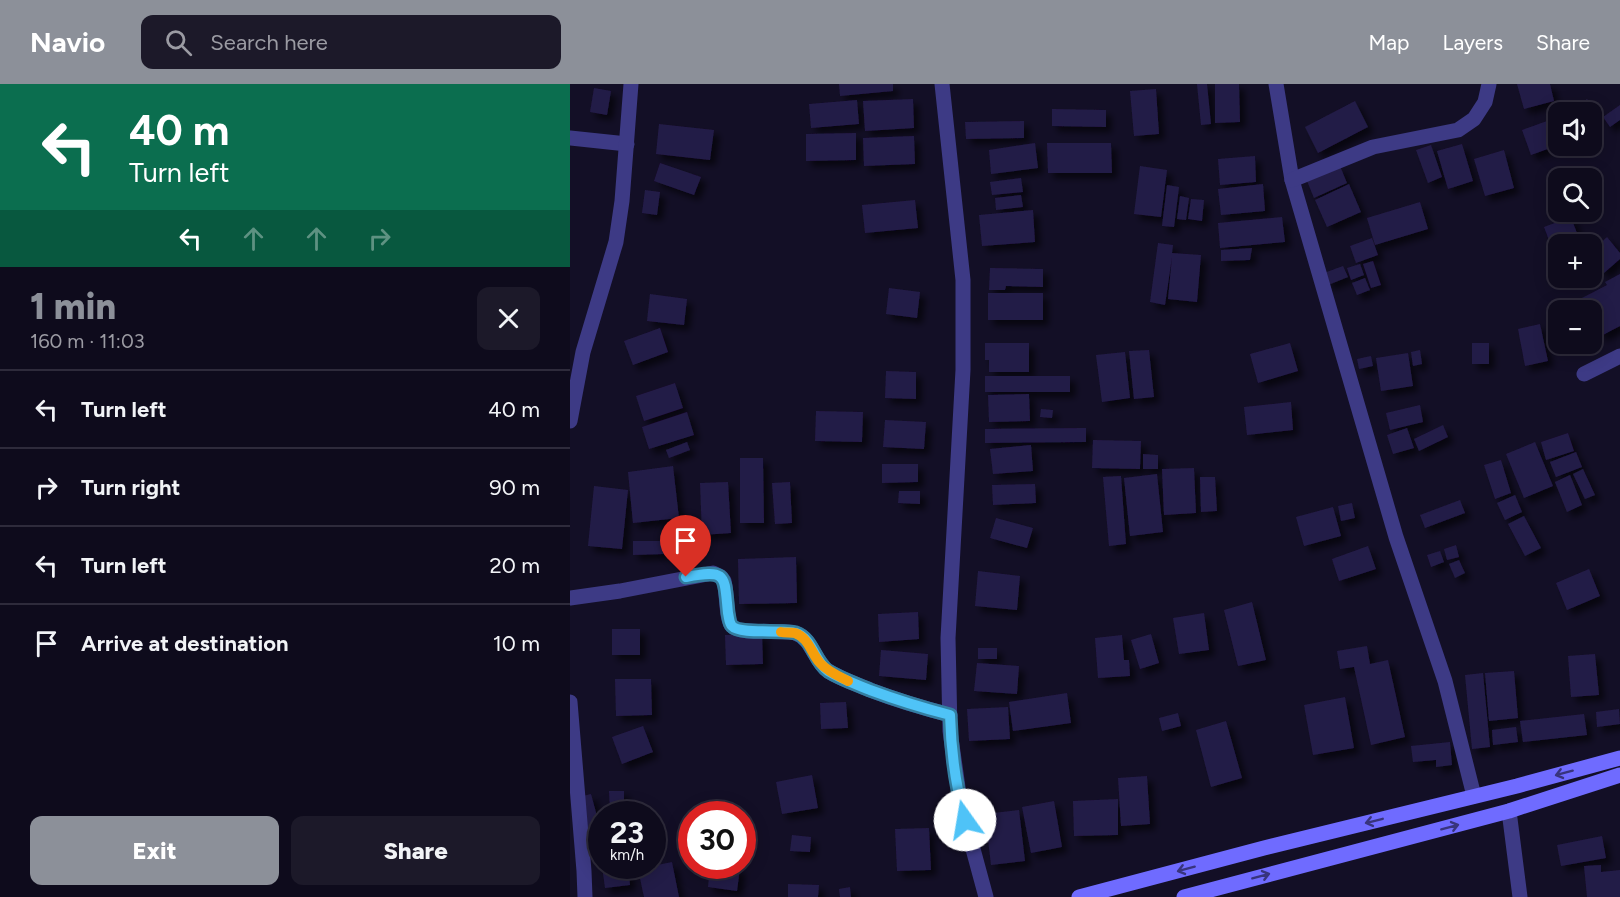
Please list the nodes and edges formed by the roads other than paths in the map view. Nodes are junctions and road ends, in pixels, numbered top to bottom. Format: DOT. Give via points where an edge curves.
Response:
graph roads {
  1 [pos="631,84"];
  2 [pos="942,84"];
  3 [pos="1276,84"];
  4 [pos="1489,84"];
  5 [pos="570,138"];
  6 [pos="627,144"];
  7 [pos="1292,180"];
  8 [pos="1620,356"];
  9 [pos="1584,374"];
  10 [pos="570,421"];
  11 [pos="570,598"];
  12 [pos="570,702"];
  13 [pos="950,715"];
  14 [pos="1620,758"];
  15 [pos="1620,775"];
  16 [pos="1474,796"];
  17 [pos="1509,811"];
  18 [pos="585,897"];
  19 [pos="986,897"];
  20 [pos="1079,897"];
  21 [pos="1184,897"];
  22 [pos="1520,897"];
  1 -- 6 [label="street"];
  2 -- 13 [label="street" via="963,280 963,370 948,638"];
  3 -- 7 [label="street"];
  4 -- 7 [label="street" via="1485,102 1474,119 1458,130 1373,147"];
  5 -- 6 [label="street"];
  6 -- 10 [label="street" via="616,242 582,352"];
  7 -- 16 [label="street" via="1396,537 1445,681"];
  8 -- 9 [label="street"];
  11 -- 13 [label="street" via="712,573 724,581 733,628 795,633 809,644 827,670 841,678"];
  12 -- 18 [label="street"];
  13 -- 19 [label="street" via="960,801"];
  14 -- 16 [label="street, one-way"];
  15 -- 17 [label="street"];
  16 -- 20 [label="street, one-way"];
  21 -- 17 [label="street, one-way"];
  17 -- 22 [label="street"];
}
